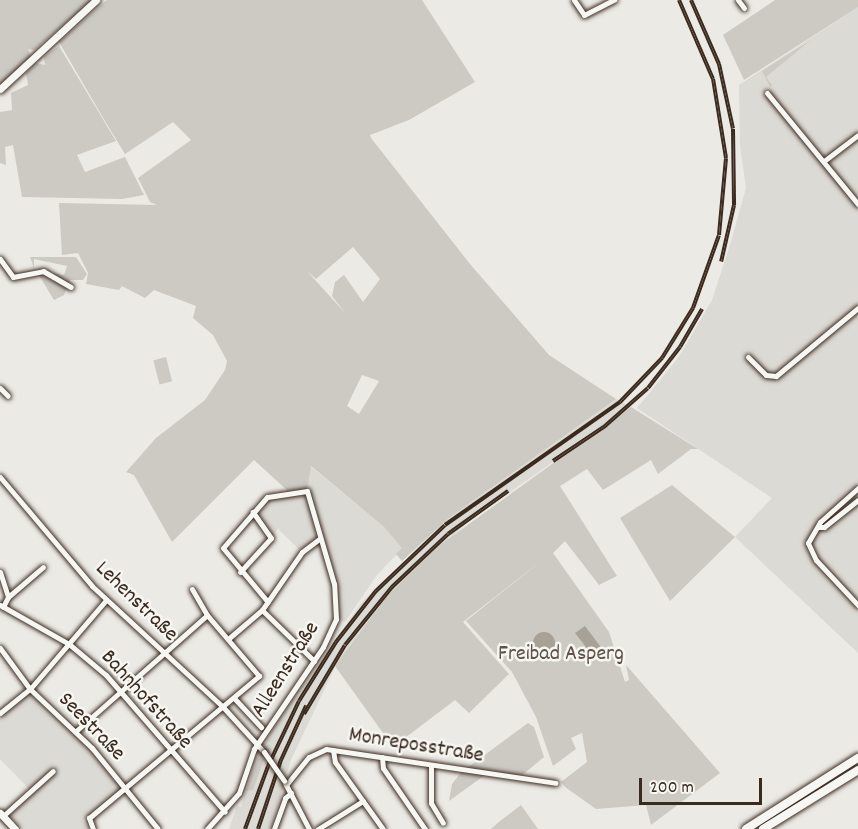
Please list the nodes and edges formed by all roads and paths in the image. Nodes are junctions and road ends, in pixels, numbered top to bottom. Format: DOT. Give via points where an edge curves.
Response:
graph roads {
  1 [pos="96,0"];
  2 [pos="574,0"];
  3 [pos="614,0"];
  4 [pos="738,0"];
  5 [pos="744,8"];
  6 [pos="0,89"];
  7 [pos="767,93"];
  8 [pos="858,135"];
  9 [pos="824,161"];
  10 [pos="858,204"];
  11 [pos="0,259"];
  12 [pos="71,287"];
  13 [pos="858,309"];
  14 [pos="747,357"];
  15 [pos="0,388"];
  16 [pos="8,396"];
  17 [pos="0,477"];
  18 [pos="858,488"];
  19 [pos="858,500"];
  20 [pos="253,512"];
  21 [pos="819,527"];
  22 [pos="319,539"];
  23 [pos="44,567"];
  24 [pos="0,572"];
  25 [pos="240,572"];
  26 [pos="192,589"];
  27 [pos="8,597"];
  28 [pos="106,600"];
  29 [pos="268,602"];
  30 [pos="858,605"];
  31 [pos="2,606"];
  32 [pos="262,610"];
  33 [pos="207,615"];
  34 [pos="228,639"];
  35 [pos="69,644"];
  36 [pos="0,648"];
  37 [pos="163,651"];
  38 [pos="314,661"];
  39 [pos="30,689"];
  40 [pos="120,690"];
  41 [pos="234,698"];
  42 [pos="223,707"];
  43 [pos="0,713"];
  44 [pos="261,727"];
  45 [pos="76,731"];
  46 [pos="262,748"];
  47 [pos="333,750"];
  48 [pos="171,751"];
  49 [pos="382,757"];
  50 [pos="858,758"];
  51 [pos="431,765"];
  52 [pos="858,770"];
  53 [pos="53,771"];
  54 [pos="285,783"];
  55 [pos="555,783"];
  56 [pos="125,789"];
  57 [pos="291,793"];
  58 [pos="363,801"];
  59 [pos="225,812"];
  60 [pos="1,814"];
  61 [pos="443,823"];
  62 [pos="329,827"];
  63 [pos="15,829"];
  64 [pos="93,829"];
  65 [pos="158,829"];
  66 [pos="207,829"];
  67 [pos="274,829"];
  68 [pos="309,829"];
  69 [pos="318,829"];
  70 [pos="383,829"];
  71 [pos="425,829"];
  72 [pos="746,829"];
  73 [pos="763,829"];
  1 -- 6 [label="main road"];
  2 -- 3 [label="street" via="584,15"];
  4 -- 5 [label="street"];
  7 -- 9 [label="street"];
  8 -- 9 [label="street"];
  9 -- 10 [label="street"];
  11 -- 12 [label="street" via="13,277 44,271"];
  13 -- 14 [label="street" via="776,376 766,375"];
  15 -- 16 [label="street"];
  17 -- 28 [label="street, Lehenstraße"];
  18 -- 21 [label="street"];
  19 -- 21 [label="street"];
  20 -- 22 [label="street, Alleenstraße" via="269,496 307,490"];
  20 -- 25 [label="street" via="223,548"];
  20 -- 25 [label="street" via="271,538"];
  21 -- 30 [label="street" via="810,536 811,552"];
  22 -- 29 [label="street" via="302,552"];
  22 -- 38 [label="street, Alleenstraße" via="334,584 336,619"];
  23 -- 27 [label="street"];
  24 -- 27 [label="street"];
  25 -- 29 [label="street"];
  26 -- 33 [label="street"];
  27 -- 31 [label="street"];
  28 -- 35 [label="street"];
  28 -- 37 [label="street, Lehenstraße"];
  29 -- 32 [label="street"];
  31 -- 35 [label="street, Bahnhofstraße"];
  32 -- 34 [label="street"];
  32 -- 38 [label="street"];
  33 -- 34 [label="street"];
  33 -- 37 [label="street"];
  34 -- 41 [label="street" via="259,676"];
  35 -- 39 [label="street"];
  35 -- 40 [label="street, Bahnhofstraße"];
  36 -- 39 [label="street, Seestraße"];
  37 -- 40 [label="street"];
  37 -- 42 [label="street, Lehenstraße"];
  38 -- 46 [label="street, Alleenstraße"];
  39 -- 43 [label="street"];
  39 -- 45 [label="street, Seestraße"];
  40 -- 45 [label="street"];
  40 -- 48 [label="street, Bahnhofstraße"];
  41 -- 42 [label="street"];
  41 -- 44 [label="street, Alleenstraße"];
  42 -- 46 [label="street, Lehenstraße"];
  42 -- 48 [label="street"];
  45 -- 56 [label="street, Seestraße"];
  46 -- 54 [label="street, Lehenstraße, bridge"];
  46 -- 59 [label="street, Alleenstraße" via="251,758 244,784"];
  47 -- 49 [label="street, Monreposstraße"];
  47 -- 54 [label="street, Monreposstraße" via="312,755"];
  47 -- 58 [label="street" via="335,762"];
  48 -- 56 [label="street"];
  48 -- 59 [label="street, Bahnhofstraße"];
  49 -- 51 [label="street, Monreposstraße"];
  49 -- 71 [label="street" via="383,768"];
  50 -- 72 [label="highway"];
  51 -- 55 [label="street, Monreposstraße"];
  51 -- 61 [label="street" via="431,803"];
  52 -- 73 [label="highway"];
  53 -- 60 [label="street"];
  54 -- 57 [label="street, Lehenstraße"];
  56 -- 64 [label="street" via="89,818"];
  56 -- 65 [label="street, Seestraße"];
  57 -- 67 [label="street"];
  57 -- 68 [label="street, Lehenstraße"];
  58 -- 62 [label="street"];
  58 -- 70 [label="street"];
  59 -- 66 [label="street, Alleenstraße"];
  60 -- 63 [label="main road"];
  62 -- 69 [label="street"];
}
